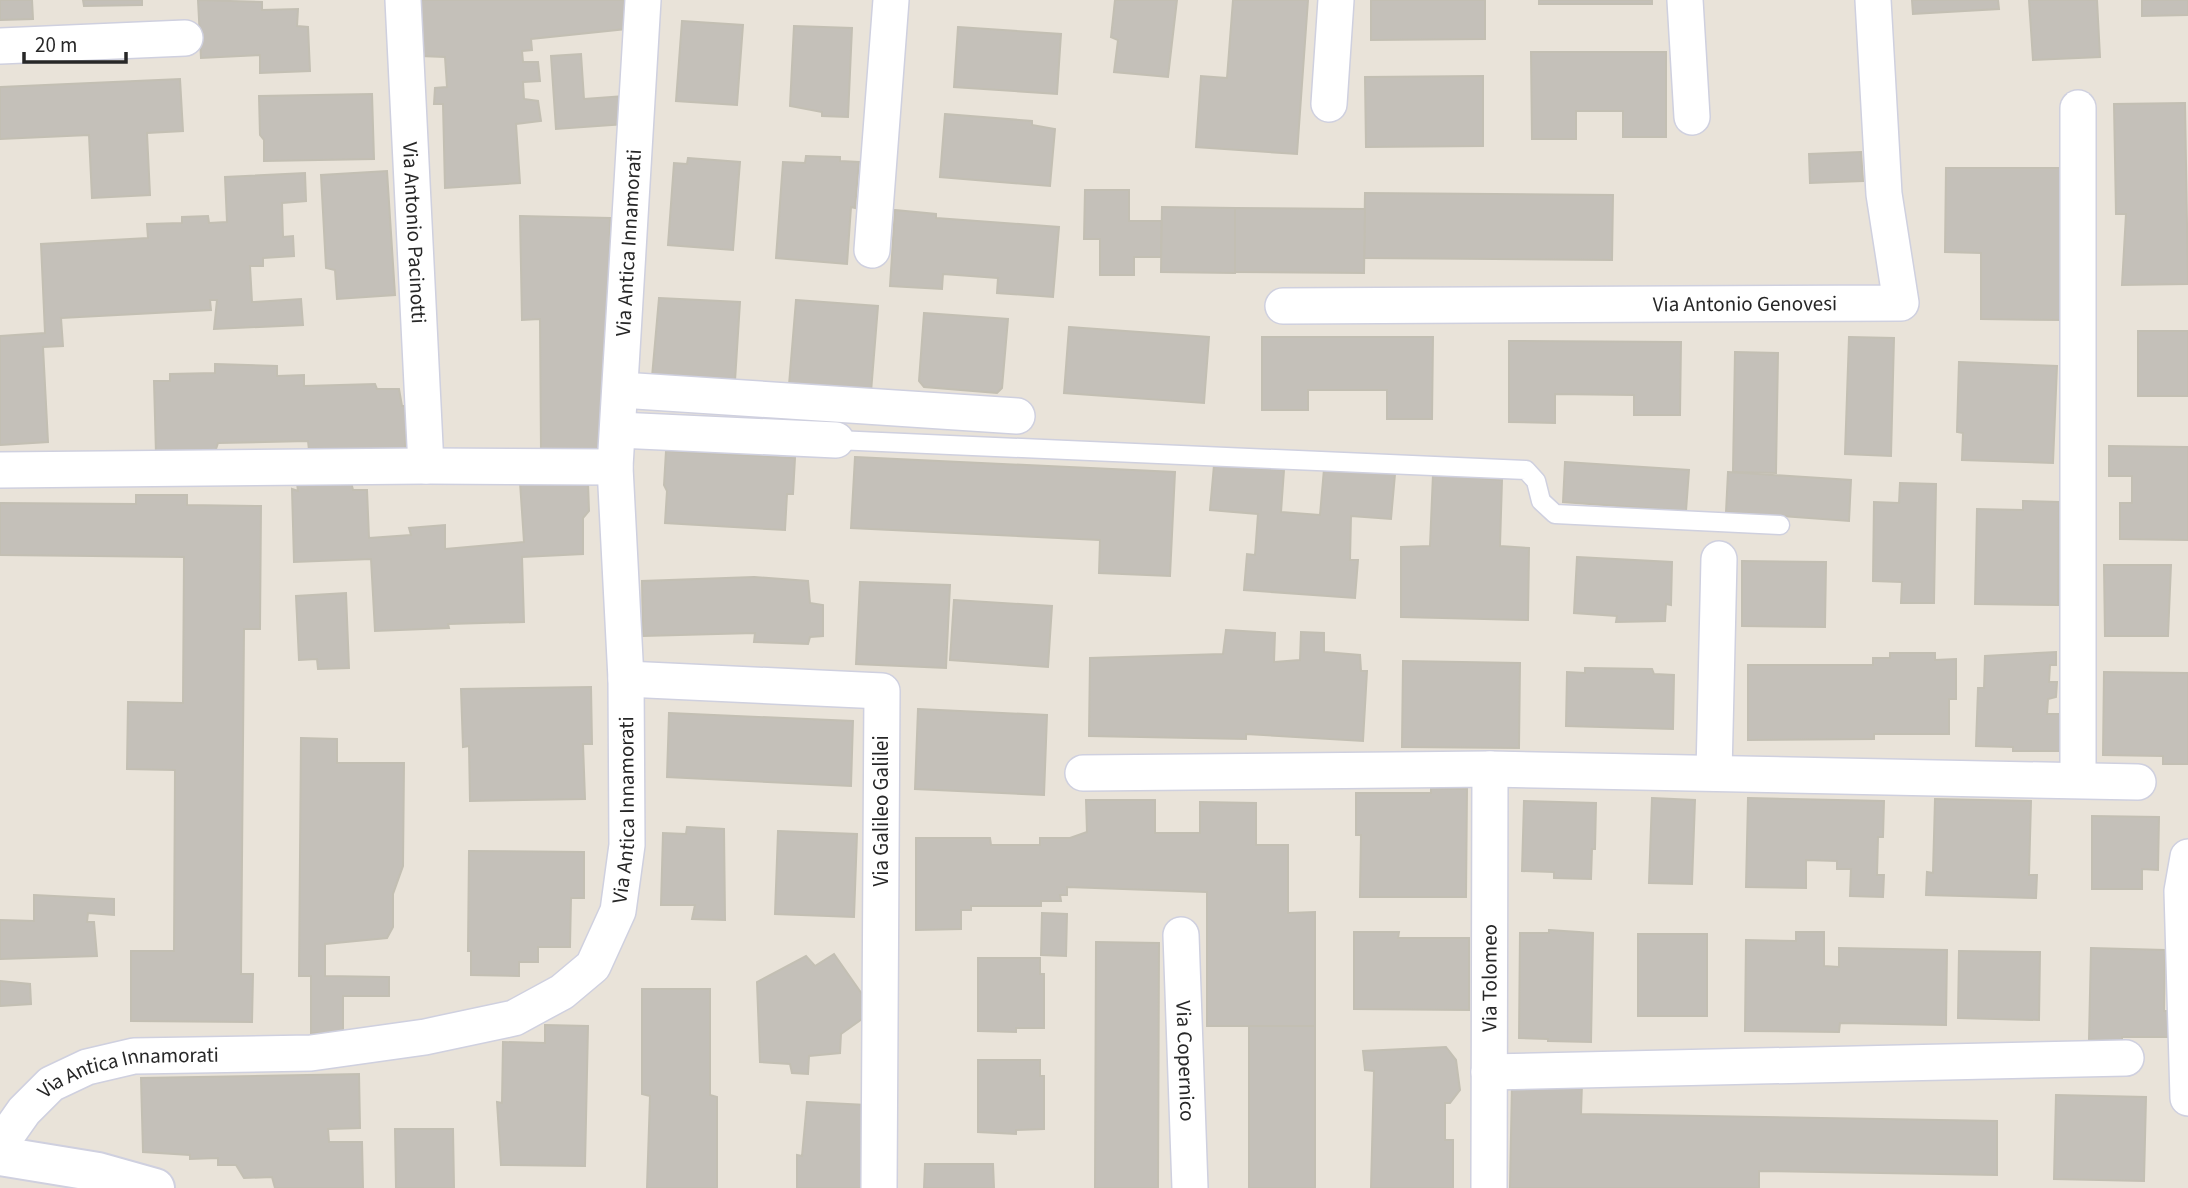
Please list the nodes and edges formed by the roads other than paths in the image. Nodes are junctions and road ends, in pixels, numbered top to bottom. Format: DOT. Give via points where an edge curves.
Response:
graph roads {
  1 [pos="403,0"];
  2 [pos="643,0"];
  3 [pos="891,0"];
  4 [pos="1336,0"];
  5 [pos="1685,0"];
  6 [pos="1873,0"];
  7 [pos="185,38"];
  8 [pos="0,46"];
  9 [pos="1329,104"];
  10 [pos="2078,108"];
  11 [pos="1692,117"];
  12 [pos="872,250"];
  13 [pos="1283,306"];
  14 [pos="621,390"];
  15 [pos="1017,416"];
  16 [pos="618,430"];
  17 [pos="836,440"];
  18 [pos="426,466"];
  19 [pos="615,467"];
  20 [pos="0,470"];
  21 [pos="1780,525"];
  22 [pos="1719,559"];
  23 [pos="626,679"];
  24 [pos="1490,769"];
  25 [pos="1083,773"];
  26 [pos="1714,773"];
  27 [pos="2078,780"];
  28 [pos="2137,782"];
  29 [pos="2188,858"];
  30 [pos="1181,935"];
  31 [pos="2186,1009"];
  32 [pos="2126,1058"];
  33 [pos="1489,1072"];
  34 [pos="2188,1098"];
  35 [pos="0,1145"];
  36 [pos="0,1156"];
  37 [pos="155,1188"];
  38 [pos="879,1188"];
  39 [pos="1190,1188"];
  40 [pos="1489,1188"];
  1 -- 18 [label="street, Via Antonio Pacinotti"];
  2 -- 14 [label="street, Via Antica Innamorati"];
  3 -- 12 [label="street"];
  4 -- 9 [label="street"];
  5 -- 11 [label="street"];
  6 -- 13 [label="street, Via Antonio Genovesi" via="1884,194 1901,303"];
  7 -- 8 [label="street"];
  10 -- 27 [label="street"];
  14 -- 15 [label="street"];
  14 -- 16 [label="street, Via Antica Innamorati"];
  16 -- 17 [label="street"];
  16 -- 19 [label="street, Via Antica Innamorati"];
  17 -- 21 [label="lane" via="1526,470 1536,481 1541,501 1555,514"];
  18 -- 19 [label="street"];
  18 -- 20 [label="street"];
  19 -- 23 [label="street, Via Antica Innamorati"];
  22 -- 26 [label="street"];
  23 -- 35 [label="street, Via Antica Innamorati" via="627,845 618,911 593,966 562,992 514,1018 425,1037 311,1053 134,1056 87,1067 51,1084"];
  23 -- 38 [label="street, Via Galileo Galilei" via="882,691"];
  24 -- 25 [label="street"];
  24 -- 26 [label="street"];
  24 -- 33 [label="street, Via Tolomeo"];
  26 -- 27 [label="street"];
  27 -- 28 [label="street"];
  29 -- 31 [label="street" via="2182,891"];
  30 -- 39 [label="street, Via Copernico"];
  31 -- 34 [label="street"];
  32 -- 33 [label="street"];
  33 -- 40 [label="street, Via Tolomeo"];
  36 -- 37 [label="street" via="98,1172"];
}
